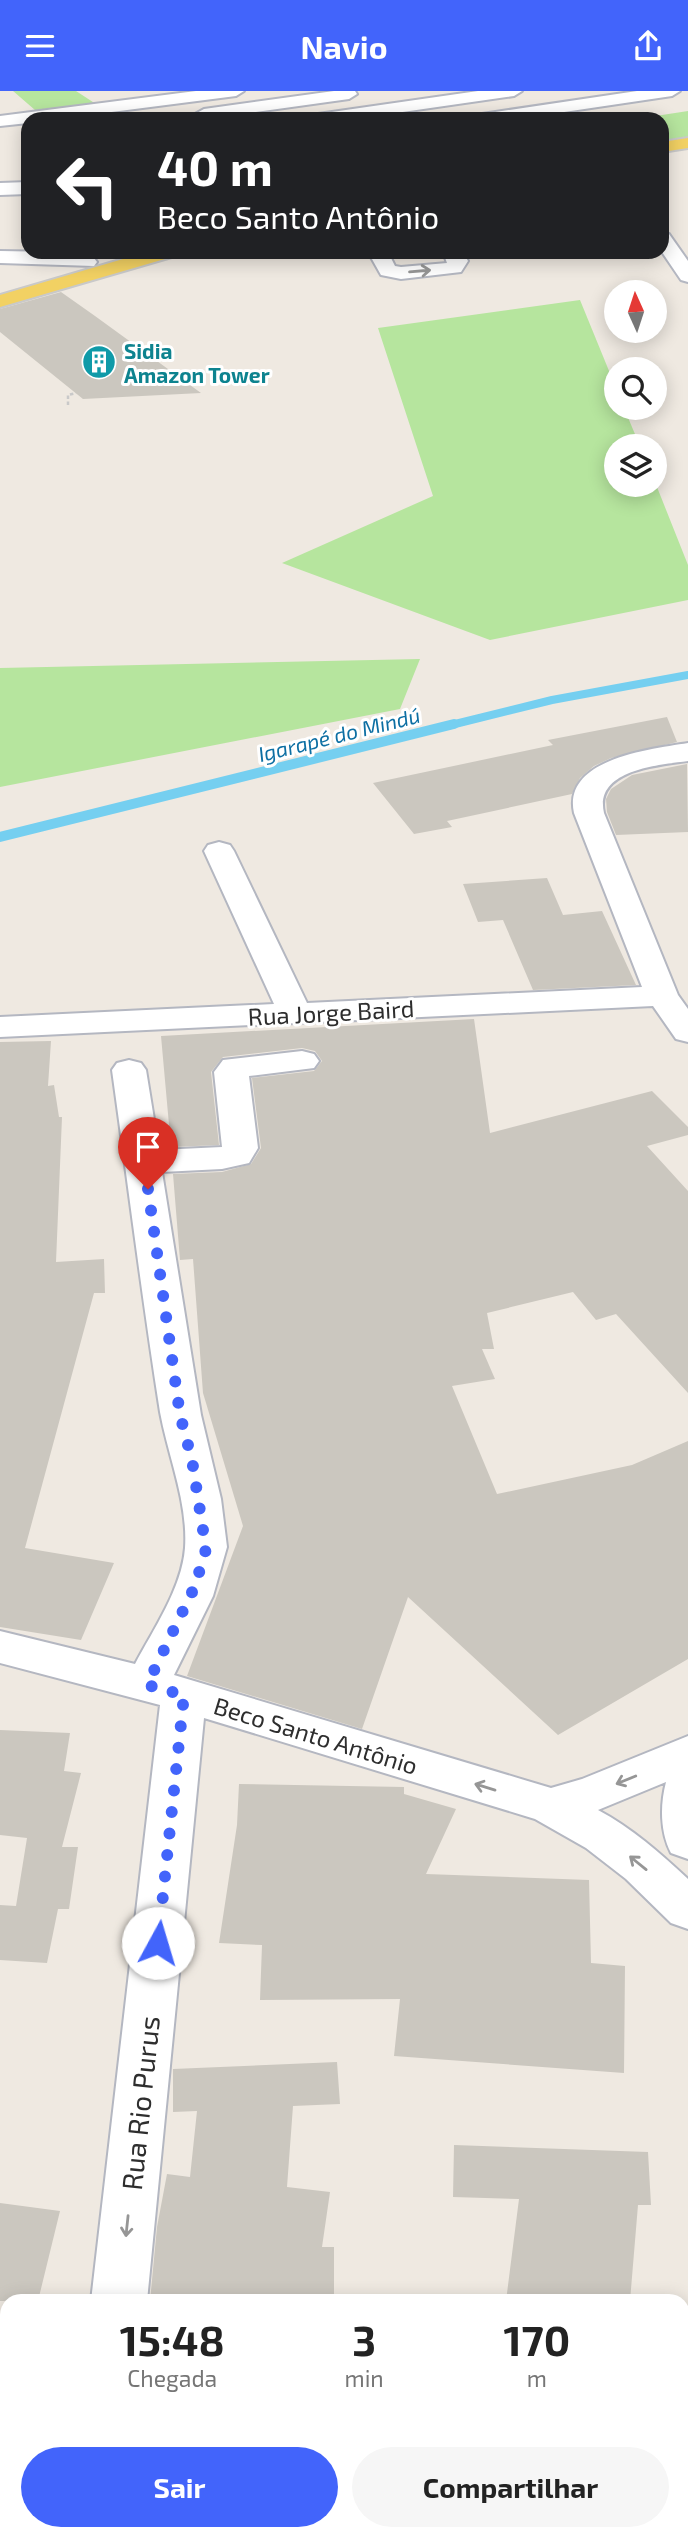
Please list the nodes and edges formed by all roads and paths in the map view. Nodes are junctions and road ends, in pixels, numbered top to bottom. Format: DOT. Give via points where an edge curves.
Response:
graph roads {
  1 [pos="86,91"];
  2 [pos="236,91"];
  3 [pos="369,91"];
  4 [pos="514,91"];
  5 [pos="672,91"];
  6 [pos="15,98"];
  7 [pos="402,107"];
  8 [pos="111,108"];
  9 [pos="32,112"];
  10 [pos="82,112"];
  11 [pos="118,112"];
  12 [pos="220,112"];
  13 [pos="367,112"];
  14 [pos="528,112"];
  15 [pos="21,119"];
  16 [pos="0,121"];
  17 [pos="688,143"];
  18 [pos="669,146"];
  19 [pos="688,153"];
  20 [pos="669,155"];
  21 [pos="21,188"];
  22 [pos="0,189"];
  23 [pos="669,248"];
  24 [pos="0,257"];
  25 [pos="21,257"];
  26 [pos="62,259"];
  27 [pos="98,259"];
  28 [pos="144,259"];
  29 [pos="382,259"];
  30 [pos="457,259"];
  31 [pos="87,262"];
  32 [pos="688,276"];
  33 [pos="0,286"];
  34 [pos="0,301"];
  35 [pos="76,393"];
  36 [pos="68,405"];
  37 [pos="688,752"];
  38 [pos="219,851"];
  39 [pos="663,996"];
  40 [pos="295,1013"];
  41 [pos="0,1027"];
  42 [pos="688,1032"];
  43 [pos="302,1061"];
  44 [pos="129,1070"];
  45 [pos="144,1161"];
  46 [pos="0,1647"];
  47 [pos="166,1690"];
  48 [pos="688,1753"];
  49 [pos="688,1784"];
  50 [pos="551,1806"];
  51 [pos="688,1840"];
  52 [pos="688,1909"];
  53 [pos="120,2294"];
  1 -- 8 [label="street"];
  2 -- 8 [label="street"];
  3 -- 7 [label="street"];
  3 -- 12 [label="street"];
  4 -- 7 [label="street"];
  5 -- 14 [label="street"];
  6 -- 9 [label="street"];
  7 -- 13 [label="street"];
  8 -- 10 [label="street"];
  8 -- 11 [label="street"];
  15 -- 16 [label="street"];
  17 -- 18 [label="main road"];
  19 -- 20 [label="main road"];
  21 -- 22 [label="street"];
  23 -- 32 [label="street"];
  24 -- 25 [label="street"];
  26 -- 31 [label="street"];
  27 -- 31 [label="main road"];
  28 -- 34 [label="main road"];
  29 -- 30 [label="street, one-way" via="388,271 401,273 454,268"];
  31 -- 33 [label="main road"];
  35 -- 36 [label="path" via="68,395"];
  37 -- 39 [label="street" via="639,761 595,780 586,795 589,813"];
  38 -- 40 [label="street"];
  39 -- 40 [label="street, Rua Jorge Baird"];
  39 -- 42 [label="street"];
  40 -- 41 [label="street, Rua Jorge Baird"];
  43 -- 45 [label="street" via="235,1066 231,1072 240,1148 236,1155"];
  44 -- 45 [label="street, Rua Rio Purus"];
  45 -- 47 [label="street, Rua Rio Purus" via="180,1415 206,1549"];
  46 -- 47 [label="street, Beco Santo Antônio"];
  50 -- 47 [label="street, Beco Santo Antônio, one-way"];
  47 -- 53 [label="street, Rua Rio Purus, one-way"];
  48 -- 50 [label="street, one-way" via="595,1793"];
  49 -- 51 [label="street"];
  52 -- 50 [label="street, Beco Santo Antônio, one-way" via="603,1835"];
}
